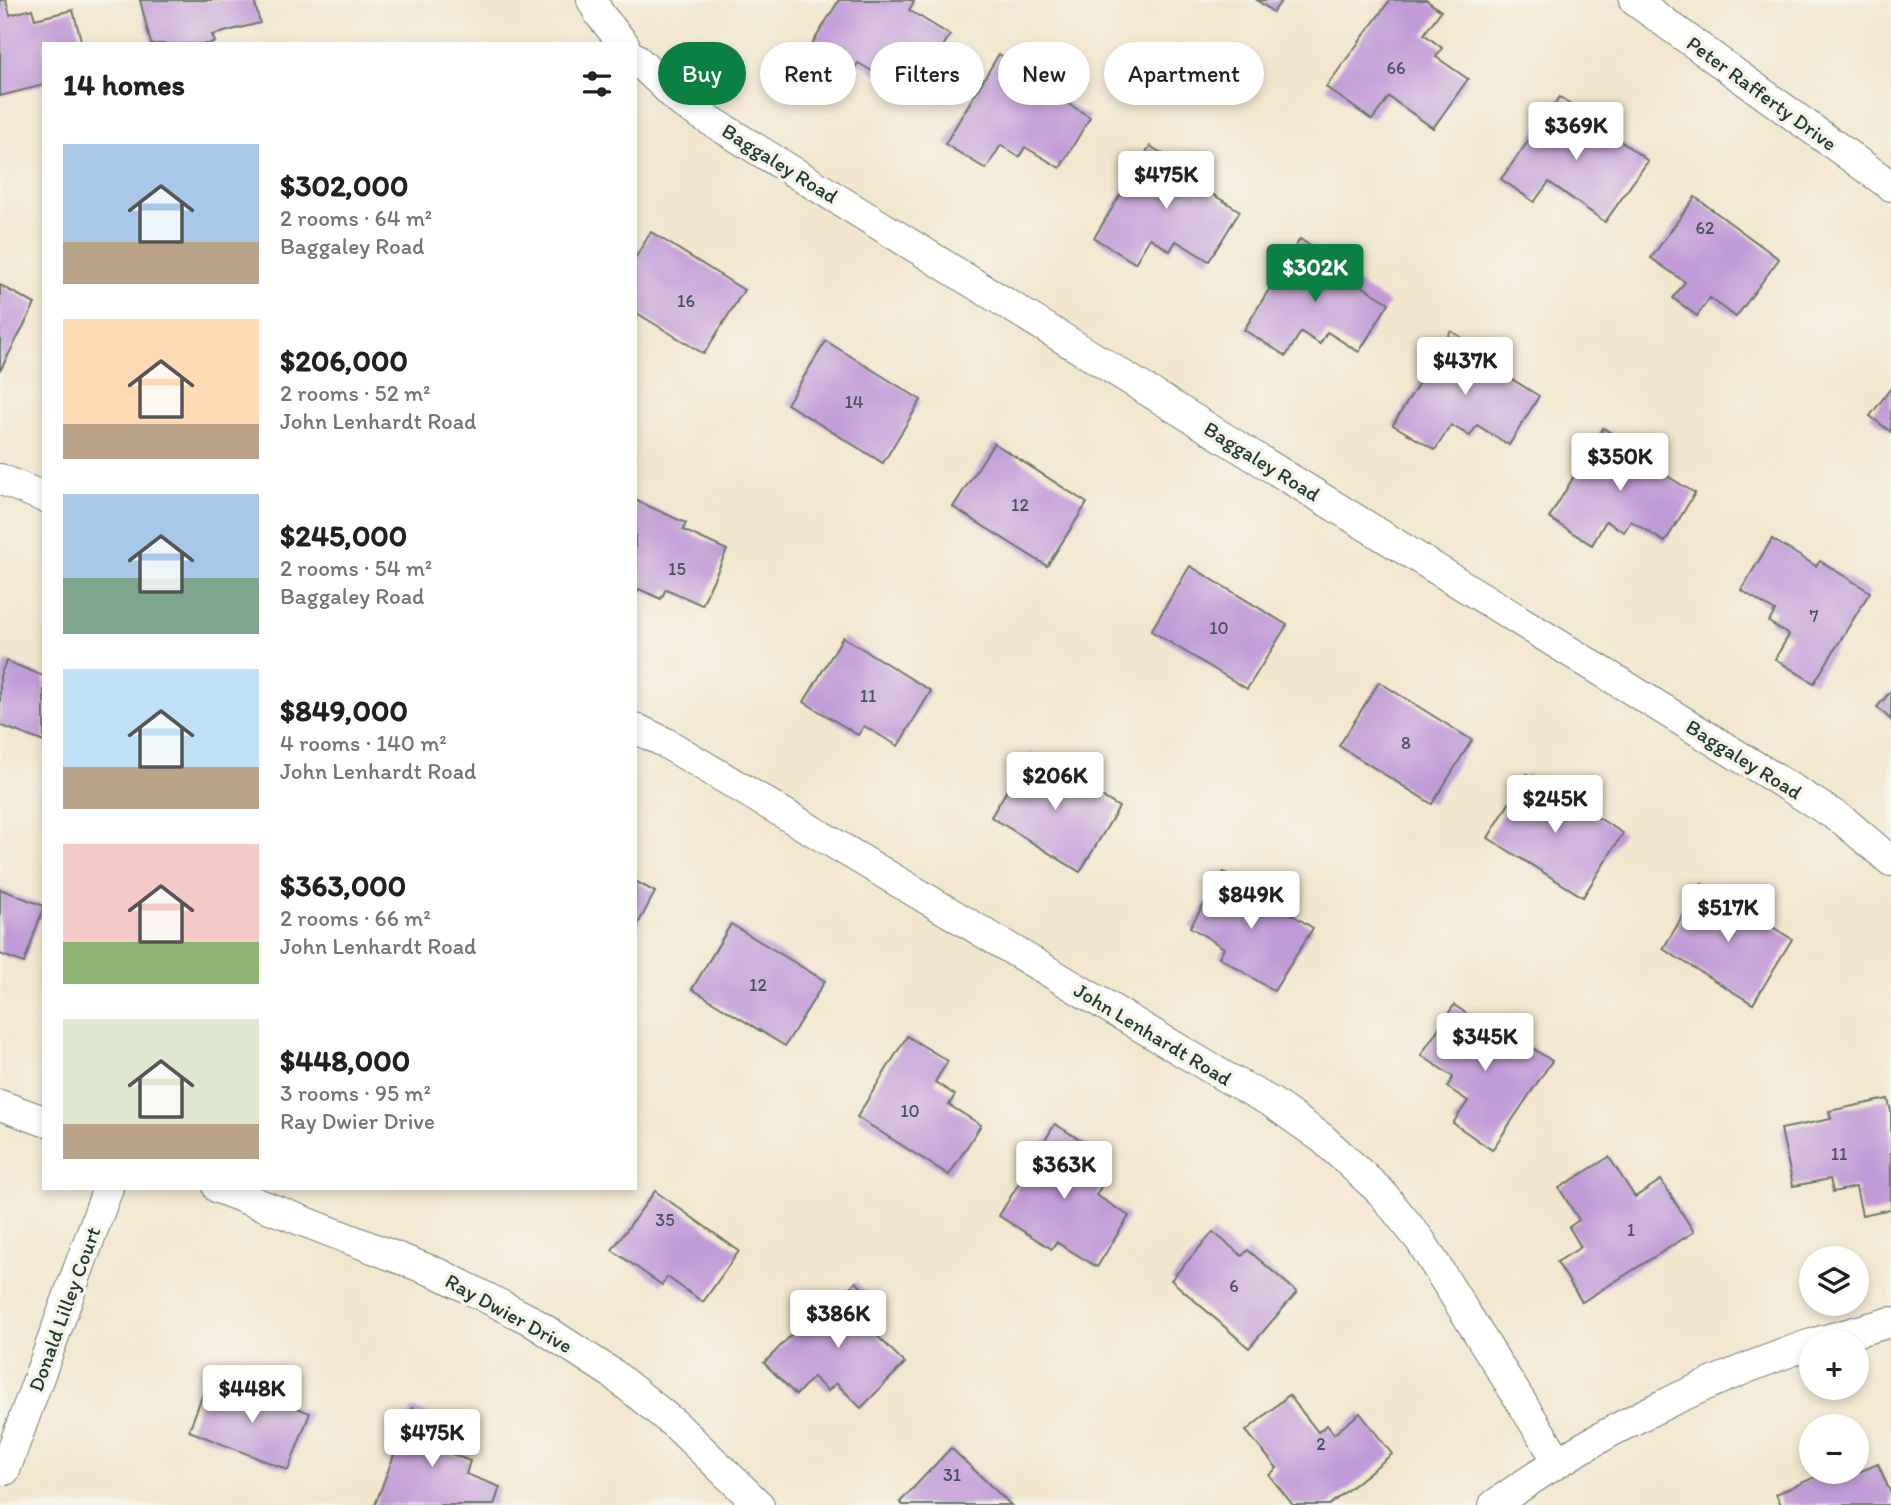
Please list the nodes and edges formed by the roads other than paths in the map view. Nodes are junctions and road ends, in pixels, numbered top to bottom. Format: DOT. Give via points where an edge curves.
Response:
graph roads {
  1 [pos="592,0"];
  2 [pos="1634,0"];
  3 [pos="622,42"];
  4 [pos="637,60"];
  5 [pos="1891,186"];
  6 [pos="0,480"];
  7 [pos="42,495"];
  8 [pos="637,730"];
  9 [pos="1891,861"];
  10 [pos="0,1105"];
  11 [pos="42,1121"];
  12 [pos="107,1190"];
  13 [pos="223,1190"];
  14 [pos="1891,1322"];
  15 [pos="1862,1330"];
  16 [pos="1799,1349"];
  17 [pos="1558,1461"];
  18 [pos="5,1470"];
  19 [pos="759,1505"];
  20 [pos="1494,1505"];
  1 -- 3 [label="street"];
  2 -- 5 [label="street, Peter Rafferty Drive"];
  4 -- 9 [label="street, Baggaley Road" via="682,103 1844,821"];
  6 -- 7 [label="street"];
  8 -- 17 [label="street, John Lenhardt Road" via="1271,1102 1322,1138 1381,1192 1420,1240"];
  10 -- 11 [label="street"];
  12 -- 18 [label="street, Donald Lilley Court"];
  13 -- 19 [label="street, Ray Dwier Drive" via="442,1275 530,1320 656,1408"];
  14 -- 15 [label="street"];
  16 -- 17 [label="street" via="1742,1368 1650,1410"];
  17 -- 20 [label="street"];
}
